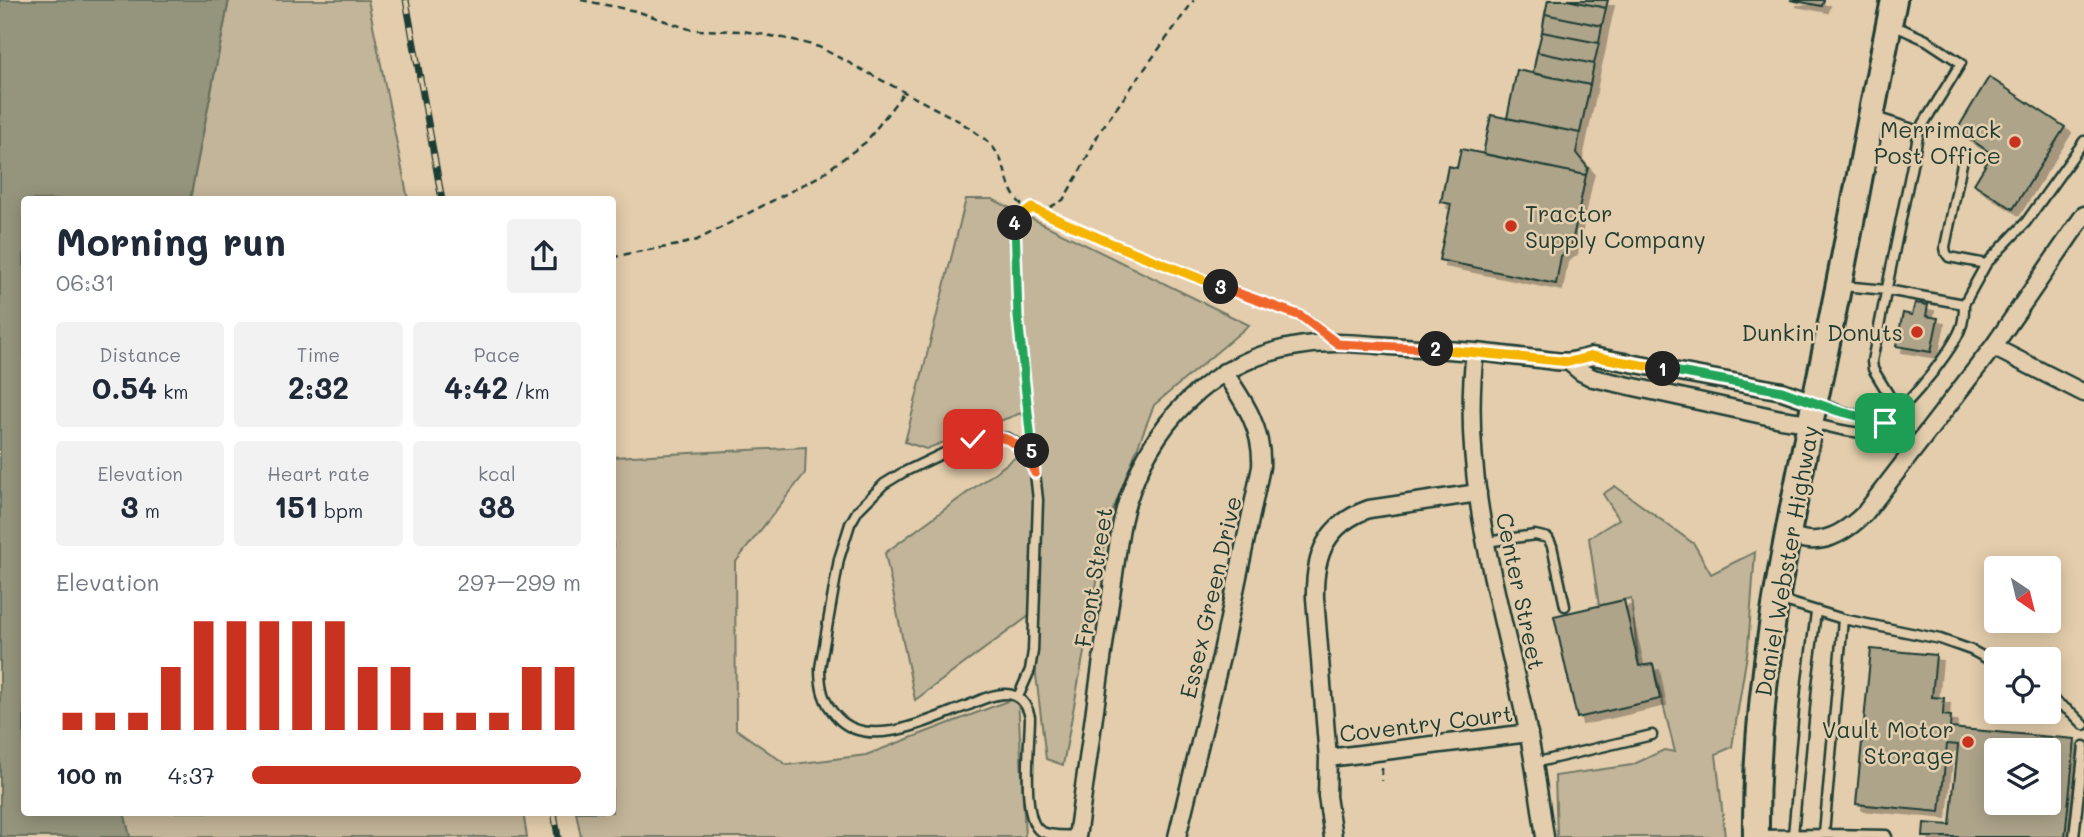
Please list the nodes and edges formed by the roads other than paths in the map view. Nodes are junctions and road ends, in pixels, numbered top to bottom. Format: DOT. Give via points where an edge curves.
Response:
graph roads {
  1 [pos="1892,12"];
  2 [pos="1872,116"];
  3 [pos="1919,131"];
  4 [pos="2084,141"];
  5 [pos="1964,154"];
  6 [pos="2084,215"];
  7 [pos="1986,264"];
  8 [pos="1839,286"];
  9 [pos="1887,290"];
  10 [pos="1964,304"];
  11 [pos="1993,347"];
  12 [pos="1475,352"];
  13 [pos="1569,362"];
  14 [pos="1224,372"];
  15 [pos="2084,393"];
  16 [pos="1898,410"];
  17 [pos="1812,412"];
  18 [pos="1885,423"];
  19 [pos="1478,494"];
  20 [pos="1787,534"];
  21 [pos="1486,542"];
  22 [pos="1775,598"];
  23 [pos="1565,606"];
  24 [pos="1816,612"];
  25 [pos="1843,619"];
  26 [pos="1984,657"];
  27 [pos="1018,696"];
  28 [pos="2061,705"];
  29 [pos="2084,725"];
  30 [pos="1529,733"];
  31 [pos="1653,735"];
  32 [pos="2084,747"];
  33 [pos="1328,758"];
  34 [pos="1534,763"];
  35 [pos="1824,834"];
  36 [pos="1793,835"];
  37 [pos="1077,836"];
  38 [pos="1756,836"];
  39 [pos="1177,837"];
  40 [pos="1333,837"];
  41 [pos="1545,837"];
  42 [pos="1887,837"];
  43 [pos="2074,837"];
  1 -- 2 [label="main road, Daniel Webster Highway"];
  1 -- 3 [label="lane" via="1961,63"];
  2 -- 3 [label="lane"];
  2 -- 8 [label="main road, Daniel Webster Highway"];
  3 -- 9 [label="lane"];
  4 -- 7 [label="lane" via="2026,222"];
  5 -- 7 [label="lane" via="1945,247 1949,257"];
  6 -- 11 [label="street"];
  7 -- 10 [label="lane"];
  8 -- 9 [label="lane"];
  8 -- 17 [label="main road, Daniel Webster Highway"];
  9 -- 10 [label="lane"];
  9 -- 16 [label="lane" via="1872,362"];
  10 -- 16 [label="lane" via="1962,324 1951,347"];
  11 -- 15 [label="street"];
  11 -- 20 [label="street" via="1853,525 1823,539"];
  12 -- 13 [label="street, Front Street"];
  12 -- 14 [label="street, Front Street" via="1307,345 1252,358"];
  12 -- 19 [label="street, Center Street" via="1471,399"];
  13 -- 17 [label="street, Front Street" via="1593,378 1781,419"];
  13 -- 17 [label="street, Front Street" via="1592,356 1782,391"];
  14 -- 37 [label="street, Front Street" via="1198,390 1158,435 1130,491"];
  14 -- 39 [label="street, Essex Green Drive" via="1258,431 1261,467"];
  16 -- 18 [label="lane"];
  17 -- 18 [label="lane" via="1838,411"];
  17 -- 18 [label="lane" via="1864,433"];
  17 -- 20 [label="main road, Daniel Webster Highway"];
  19 -- 21 [label="street, Center Street"];
  19 -- 33 [label="street, Coventry Court" via="1356,513 1324,544 1315,598"];
  20 -- 22 [label="main road, Daniel Webster Highway"];
  21 -- 23 [label="lane" via="1548,538"];
  21 -- 30 [label="street, Center Street"];
  22 -- 24 [label="lane"];
  22 -- 38 [label="main road, Daniel Webster Highway" via="1758,730"];
  24 -- 25 [label="lane"];
  24 -- 36 [label="lane"];
  25 -- 26 [label="lane" via="1940,639"];
  25 -- 35 [label="lane"];
  27 -- 27 [label="lane" via="987,698 897,730 875,733 840,721 820,684 844,540 859,510 884,484 987,436 1016,443 1035,473 1033,650"];
  27 -- 37 [label="lane" via="1030,717 1028,797 1032,820 1038,830 1048,834"];
  28 -- 29 [label="lane"];
  30 -- 33 [label="street, Coventry Court"];
  30 -- 34 [label="street, Center Street"];
  31 -- 34 [label="lane"];
  32 -- 43 [label="lane"];
  33 -- 40 [label="street, Coventry Court"];
  34 -- 41 [label="street, Center Street"];
  35 -- 36 [label="lane"];
  35 -- 42 [label="lane"];
  36 -- 38 [label="lane"];
}
